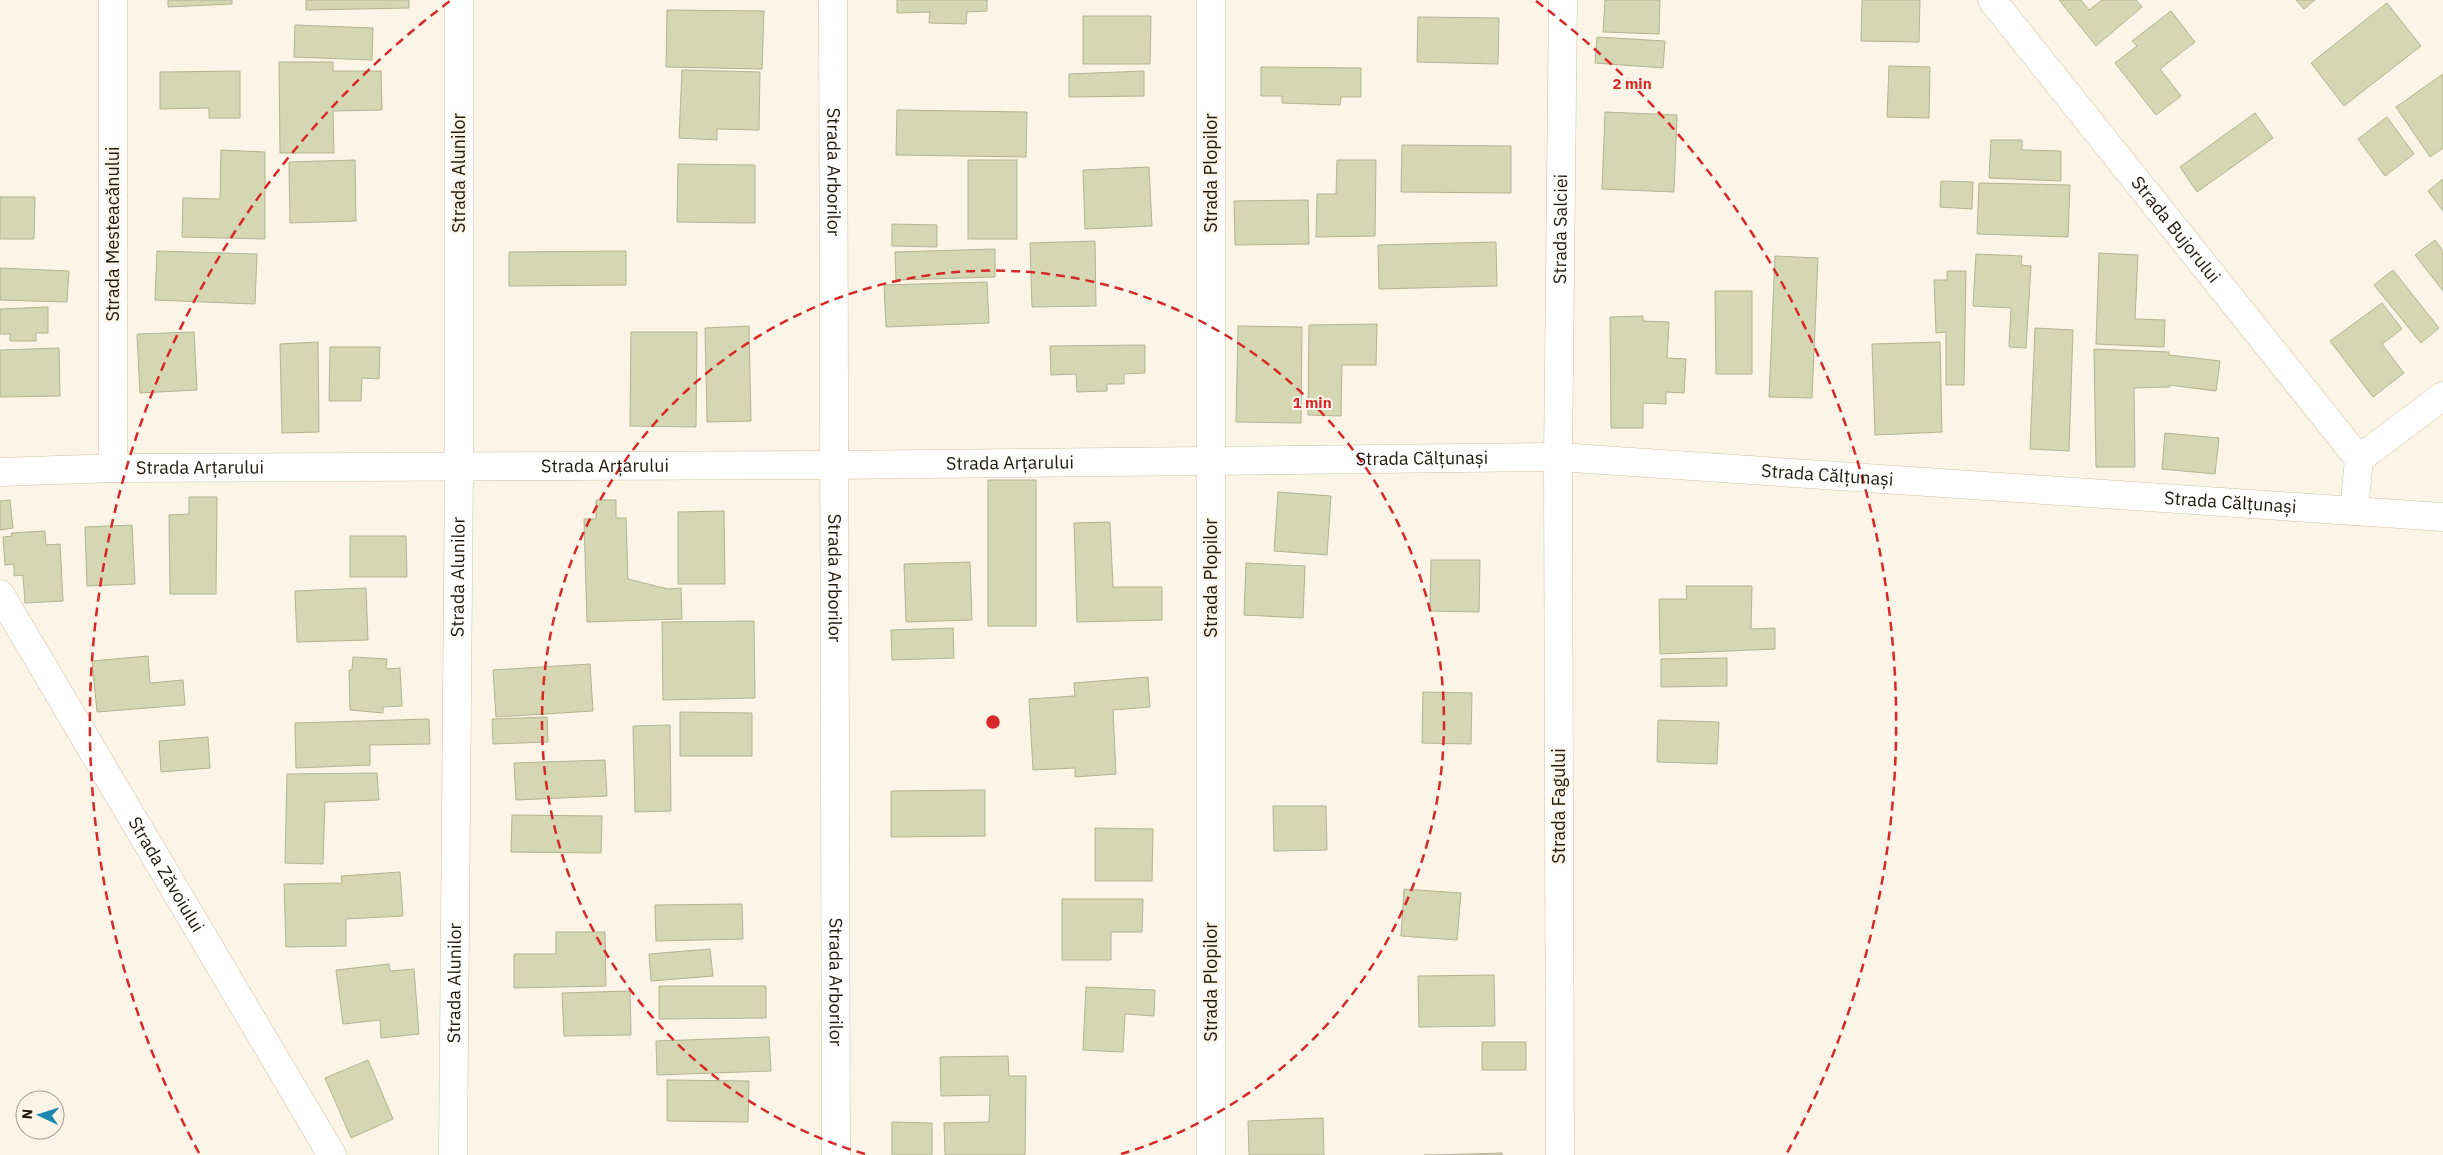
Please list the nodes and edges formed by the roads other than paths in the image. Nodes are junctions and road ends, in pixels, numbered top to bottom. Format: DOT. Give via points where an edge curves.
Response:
graph roads {
  1 [pos="113,0"];
  2 [pos="459,0"];
  3 [pos="833,0"];
  4 [pos="1211,0"];
  5 [pos="1563,0"];
  6 [pos="1992,0"];
  7 [pos="2443,396"];
  8 [pos="1558,457"];
  9 [pos="2358,459"];
  10 [pos="1210,462"];
  11 [pos="833,465"];
  12 [pos="459,467"];
  13 [pos="113,468"];
  14 [pos="0,472"];
  15 [pos="2354,510"];
  16 [pos="2443,517"];
  17 [pos="0,594"];
  18 [pos="332,1155"];
  19 [pos="453,1155"];
  20 [pos="836,1155"];
  21 [pos="1211,1155"];
  22 [pos="1560,1155"];
  1 -- 13 [label="street, Strada Mesteacănului"];
  2 -- 12 [label="street, Strada Alunilor"];
  3 -- 11 [label="street, Strada Arborilor"];
  4 -- 10 [label="street, Strada Plopilor"];
  5 -- 8 [label="street, Strada Salciei"];
  6 -- 9 [label="street, Strada Bujorului"];
  7 -- 9 [label="street"];
  8 -- 10 [label="street, Strada Călțunași"];
  8 -- 15 [label="street, Strada Călțunași"];
  8 -- 22 [label="street, Strada Fagului"];
  9 -- 15 [label="street"];
  10 -- 11 [label="street, Strada Arțarului"];
  10 -- 21 [label="street, Strada Plopilor"];
  11 -- 12 [label="street, Strada Arțarului"];
  11 -- 20 [label="street, Strada Arborilor"];
  12 -- 13 [label="street, Strada Arțarului"];
  12 -- 19 [label="street, Strada Alunilor"];
  13 -- 14 [label="street, Strada Arțarului"];
  15 -- 16 [label="street, Strada Călțunași"];
  17 -- 18 [label="street, Strada Zăvoiului"];
}
